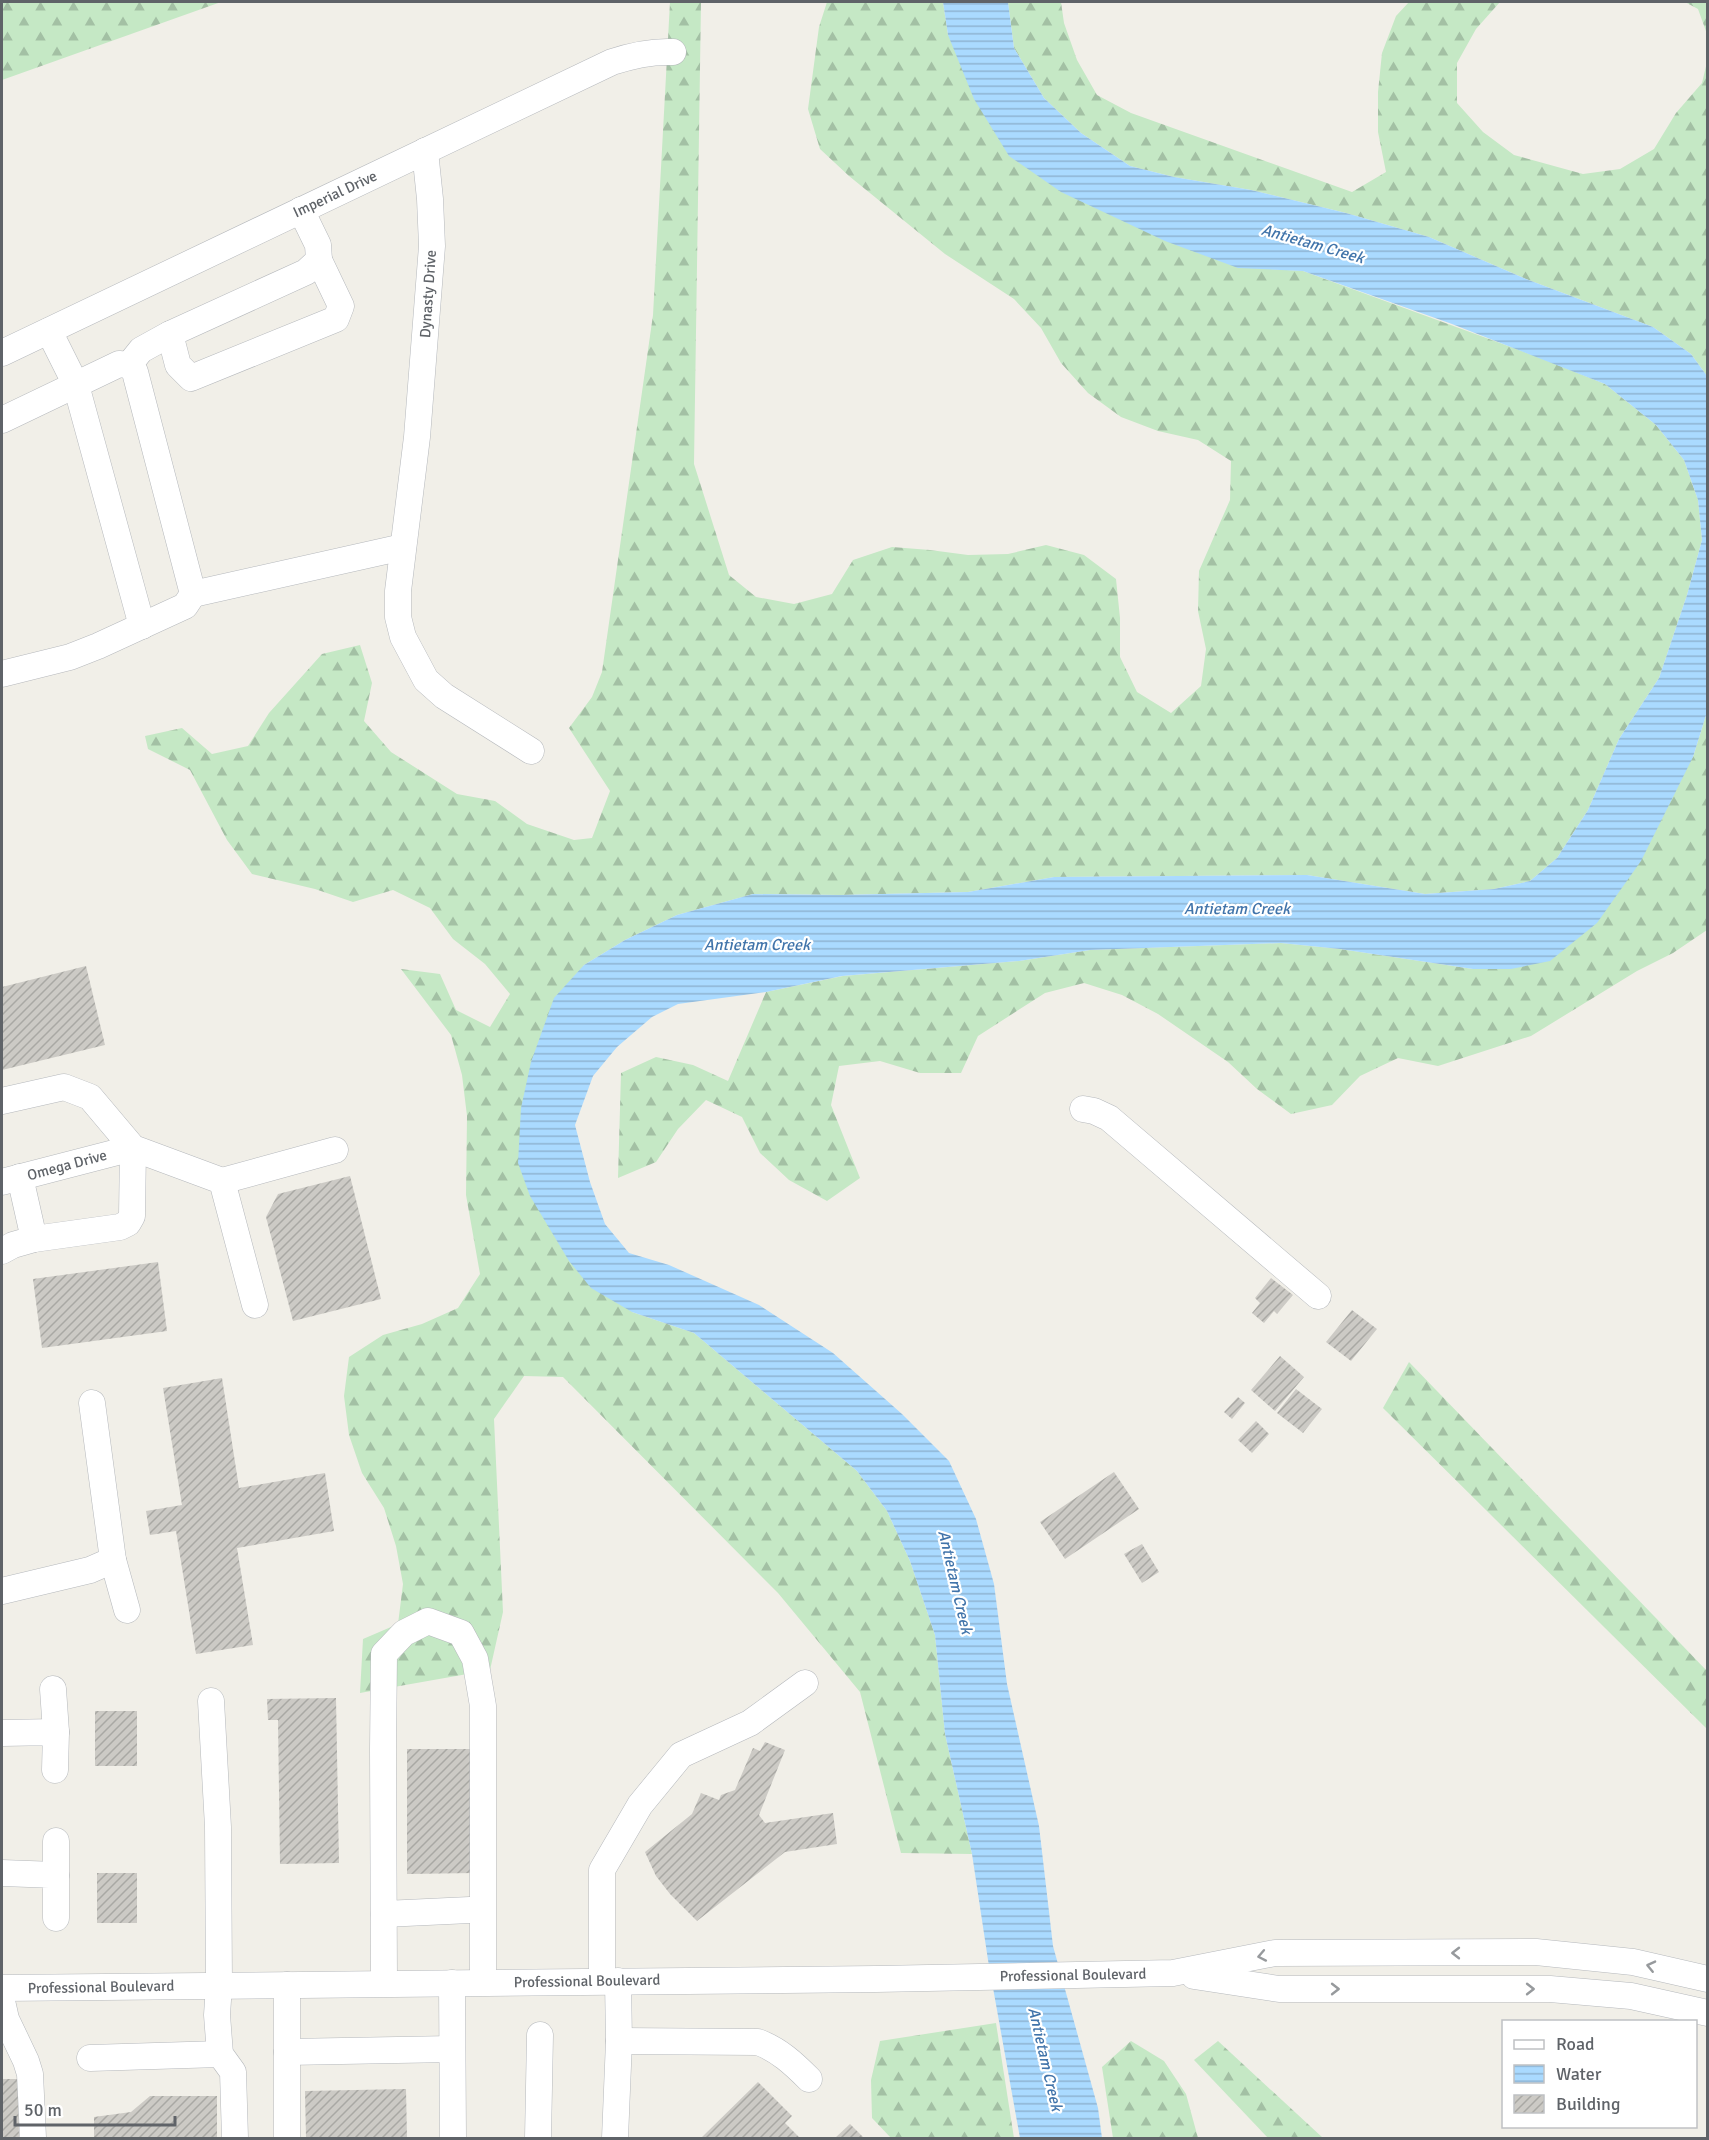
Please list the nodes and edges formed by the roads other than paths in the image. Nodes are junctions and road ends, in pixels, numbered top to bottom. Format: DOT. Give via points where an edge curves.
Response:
graph roads {
  1 [pos="673,52"];
  2 [pos="425,151"];
  3 [pos="301,210"];
  4 [pos="320,260"];
  5 [pos="49,331"];
  6 [pos="170,334"];
  7 [pos="2,353"];
  8 [pos="129,365"];
  9 [pos="76,385"];
  10 [pos="2,420"];
  11 [pos="403,547"];
  12 [pos="193,594"];
  13 [pos="142,626"];
  14 [pos="2,674"];
  15 [pos="531,751"];
  16 [pos="2,1101"];
  17 [pos="1083,1109"];
  18 [pos="133,1148"];
  19 [pos="334,1150"];
  20 [pos="11,1180"];
  21 [pos="222,1181"];
  22 [pos="34,1239"];
  23 [pos="2,1251"];
  24 [pos="1318,1296"];
  25 [pos="255,1305"];
  26 [pos="92,1404"];
  27 [pos="113,1560"];
  28 [pos="2,1591"];
  29 [pos="127,1610"];
  30 [pos="805,1683"];
  31 [pos="54,1689"];
  32 [pos="211,1701"];
  33 [pos="56,1732"];
  34 [pos="2,1733"];
  35 [pos="55,1770"];
  36 [pos="56,1841"];
  37 [pos="2,1873"];
  38 [pos="56,1875"];
  39 [pos="470,1910"];
  40 [pos="384,1914"];
  41 [pos="56,1918"];
  42 [pos="1173,1972"];
  43 [pos="1707,1979"];
  44 [pos="610,1981"];
  45 [pos="483,1982"];
  46 [pos="384,1983"];
  47 [pos="452,1983"];
  48 [pos="219,1985"];
  49 [pos="287,1985"];
  50 [pos="2,1988"];
  51 [pos="2,2001"];
  52 [pos="1707,2013"];
  53 [pos="540,2035"];
  54 [pos="619,2041"];
  55 [pos="453,2049"];
  56 [pos="287,2052"];
  57 [pos="219,2054"];
  58 [pos="90,2058"];
  59 [pos="809,2079"];
  60 [pos="33,2139"];
  61 [pos="235,2139"];
  62 [pos="287,2139"];
  63 [pos="453,2139"];
  64 [pos="538,2139"];
  65 [pos="615,2139"];
  1 -- 2 [label="street, Imperial Drive" via="656,51 612,62"];
  2 -- 3 [label="street, Imperial Drive"];
  2 -- 11 [label="street, Dynasty Drive" via="432,246 417,437"];
  3 -- 4 [label="street" via="318,245"];
  3 -- 5 [label="street, Imperial Drive"];
  4 -- 6 [label="street" via="306,272"];
  4 -- 6 [label="street" via="341,306 336,319 191,378 178,364"];
  5 -- 7 [label="street, Imperial Drive"];
  5 -- 9 [label="street"];
  6 -- 8 [label="street" via="141,350"];
  8 -- 9 [label="street" via="119,364"];
  8 -- 12 [label="street" via="135,372"];
  9 -- 10 [label="street"];
  9 -- 13 [label="street"];
  11 -- 12 [label="street"];
  11 -- 15 [label="street, Dynasty Drive" via="398,617 402,638 426,680 444,696"];
  12 -- 13 [label="street" via="185,606"];
  13 -- 14 [label="street" via="70,657"];
  16 -- 18 [label="street" via="64,1087 90,1096"];
  17 -- 24 [label="street" via="1109,1118"];
  18 -- 20 [label="street, Omega Drive"];
  18 -- 21 [label="street"];
  18 -- 22 [label="street" via="132,1216 128,1223"];
  19 -- 21 [label="street"];
  20 -- 22 [label="street"];
  21 -- 25 [label="street"];
  22 -- 23 [label="street"];
  26 -- 27 [label="street"];
  27 -- 28 [label="street" via="90,1570"];
  27 -- 29 [label="street"];
  30 -- 44 [label="street" via="750,1723 681,1755 640,1805 602,1870"];
  31 -- 33 [label="street"];
  32 -- 48 [label="street" via="218,1827"];
  33 -- 34 [label="street"];
  33 -- 35 [label="street"];
  36 -- 38 [label="street"];
  37 -- 38 [label="street"];
  38 -- 41 [label="street"];
  39 -- 40 [label="street"];
  40 -- 45 [label="street" via="384,1654 404,1633 428,1621 461,1633 475,1659 483,1706"];
  40 -- 46 [label="street"];
  43 -- 42 [label="street, Professional Boulevard, one-way" via="1633,1962 1536,1952 1275,1953"];
  42 -- 44 [label="street, Professional Boulevard"];
  42 -- 52 [label="street, Professional Boulevard, one-way" via="1279,1989 1550,1989 1631,1996"];
  44 -- 45 [label="street, Professional Boulevard"];
  44 -- 54 [label="street"];
  45 -- 47 [label="street, Professional Boulevard"];
  46 -- 47 [label="street, Professional Boulevard"];
  46 -- 49 [label="street, Professional Boulevard"];
  47 -- 55 [label="street"];
  48 -- 49 [label="street, Professional Boulevard"];
  48 -- 50 [label="street, Professional Boulevard"];
  48 -- 57 [label="street"];
  49 -- 56 [label="street"];
  51 -- 60 [label="street" via="30,2074"];
  53 -- 64 [label="street"];
  54 -- 59 [label="street" via="758,2042 781,2053"];
  54 -- 65 [label="street"];
  55 -- 56 [label="street"];
  55 -- 63 [label="street"];
  56 -- 62 [label="street"];
  57 -- 58 [label="street"];
  57 -- 61 [label="street" via="233,2073"];
}
